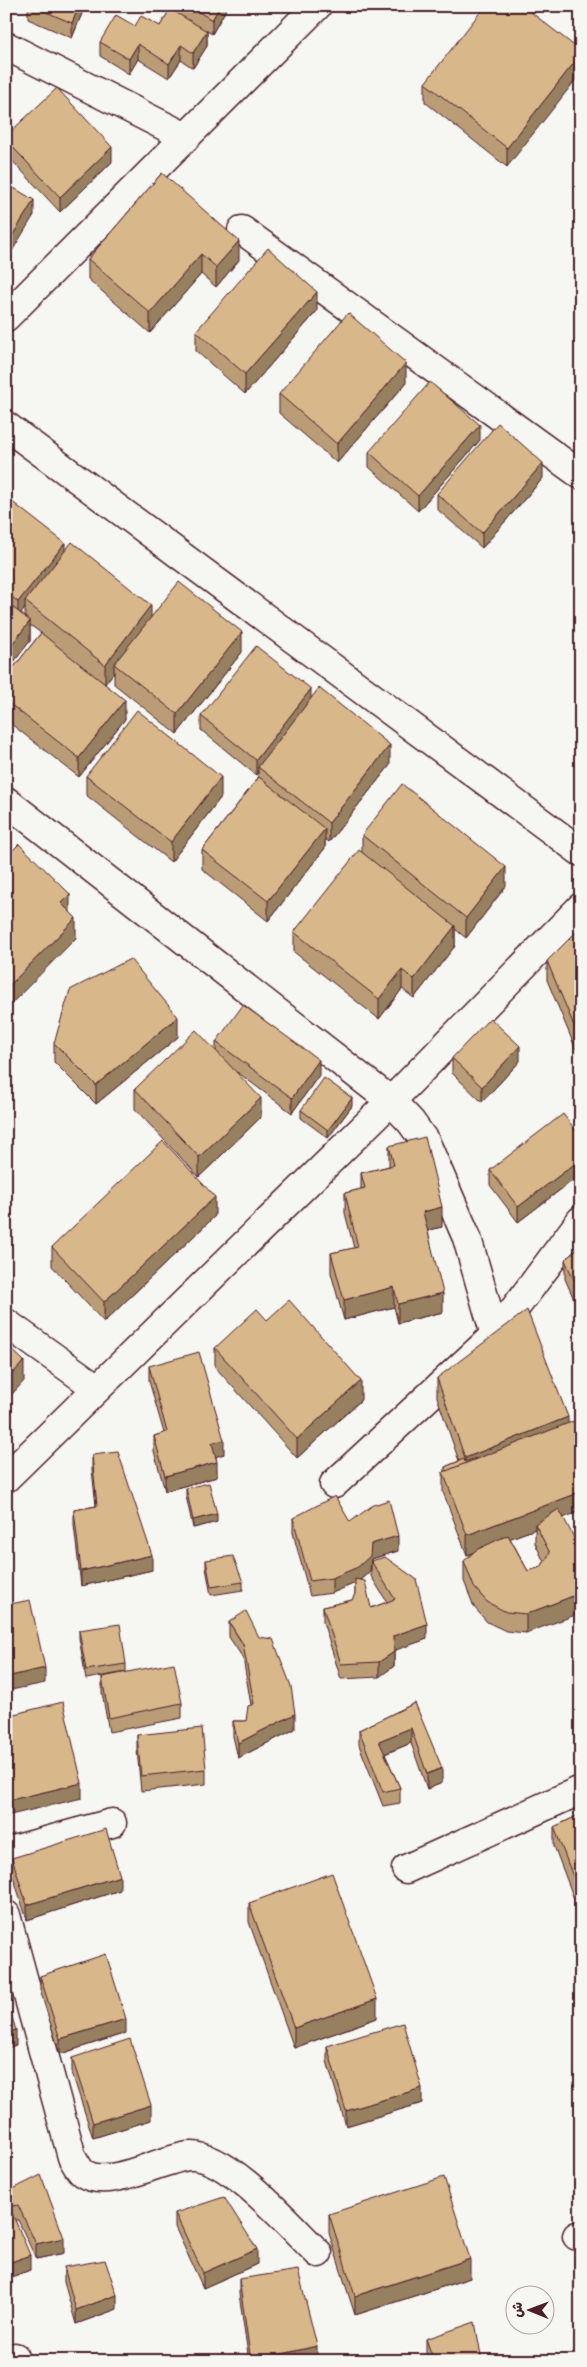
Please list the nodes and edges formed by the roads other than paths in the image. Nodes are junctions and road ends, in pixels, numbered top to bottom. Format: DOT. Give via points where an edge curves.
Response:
graph roads {
  1 [pos="317,6"];
  2 [pos="6,46"];
  3 [pos="186,137"];
  4 [pos="242,230"];
  5 [pos="6,317"];
  6 [pos="6,426"];
  7 [pos="581,476"];
  8 [pos="6,801"];
  9 [pos="581,852"];
  10 [pos="581,908"];
  11 [pos="391,1101"];
  12 [pos="581,1220"];
  13 [pos="6,1323"];
  14 [pos="494,1335"];
  15 [pos="97,1388"];
  16 [pos="6,1478"];
  17 [pos="334,1484"];
  18 [pos="581,1790"];
  19 [pos="112,1823"];
  20 [pos="6,1852"];
  21 [pos="406,1869"];
  22 [pos="6,1915"];
  23 [pos="318,2253"];
  1 -- 3 [label="street"];
  2 -- 3 [label="street"];
  3 -- 5 [label="street"];
  4 -- 7 [label="street"];
  6 -- 9 [label="street"];
  8 -- 11 [label="street"];
  10 -- 11 [label="street"];
  11 -- 14 [label="street" via="426,1143 467,1238"];
  11 -- 15 [label="street"];
  12 -- 14 [label="street"];
  13 -- 15 [label="street"];
  14 -- 17 [label="street"];
  15 -- 16 [label="street"];
  18 -- 21 [label="street"];
  19 -- 20 [label="street"];
  22 -- 23 [label="street" via="72,2157 82,2172 96,2179 112,2178 191,2156 208,2159 239,2177"];
}
